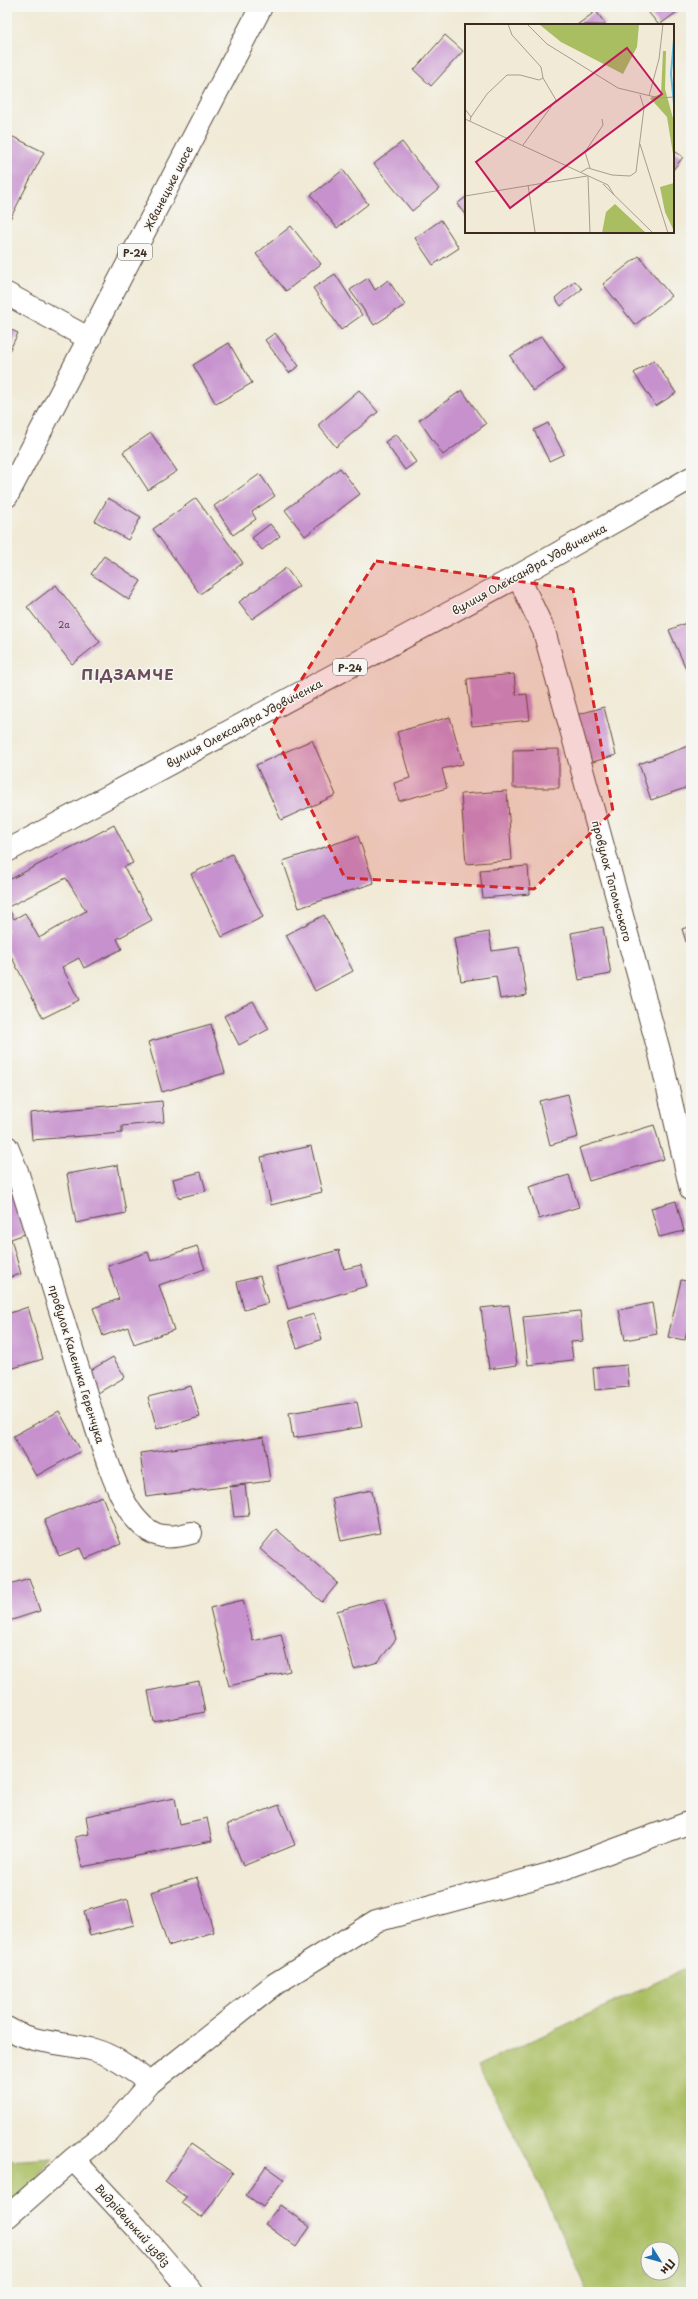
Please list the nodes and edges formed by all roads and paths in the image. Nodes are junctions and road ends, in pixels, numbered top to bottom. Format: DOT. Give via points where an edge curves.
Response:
graph roads {
  1 [pos="261,7"];
  2 [pos="7,294"];
  3 [pos="90,339"];
  4 [pos="691,478"];
  5 [pos="7,496"];
  6 [pos="518,576"];
  7 [pos="7,851"];
  8 [pos="7,1147"];
  9 [pos="691,1190"];
  10 [pos="191,1533"];
  11 [pos="691,1822"];
  12 [pos="7,2028"];
  13 [pos="150,2083"];
  14 [pos="73,2159"];
  15 [pos="7,2217"];
  16 [pos="192,2292"];
  1 -- 3 [label="street, Жванецьке шосе / Р-24"];
  2 -- 3 [label="street"];
  3 -- 5 [label="street, Жванецьке шосе / Р-24"];
  4 -- 6 [label="street, вулиця Олександра Удовиченка / Р-24"];
  6 -- 7 [label="street, вулиця Олександра Удовиченка / Р-24"];
  6 -- 9 [label="street, провулок Топольського" via="544,631 661,1058"];
  8 -- 10 [label="street, провулок Каленика Геренчука" via="17,1171 102,1445 126,1504 136,1519 158,1536 174,1538"];
  11 -- 13 [label="street" via="549,1874 376,1921 275,1984"];
  12 -- 13 [label="street" via="23,2037 94,2050 114,2058"];
  13 -- 14 [label="street" via="109,2131"];
  14 -- 15 [label="street"];
  14 -- 16 [label="street, Видрівецький узвіз"];
}
